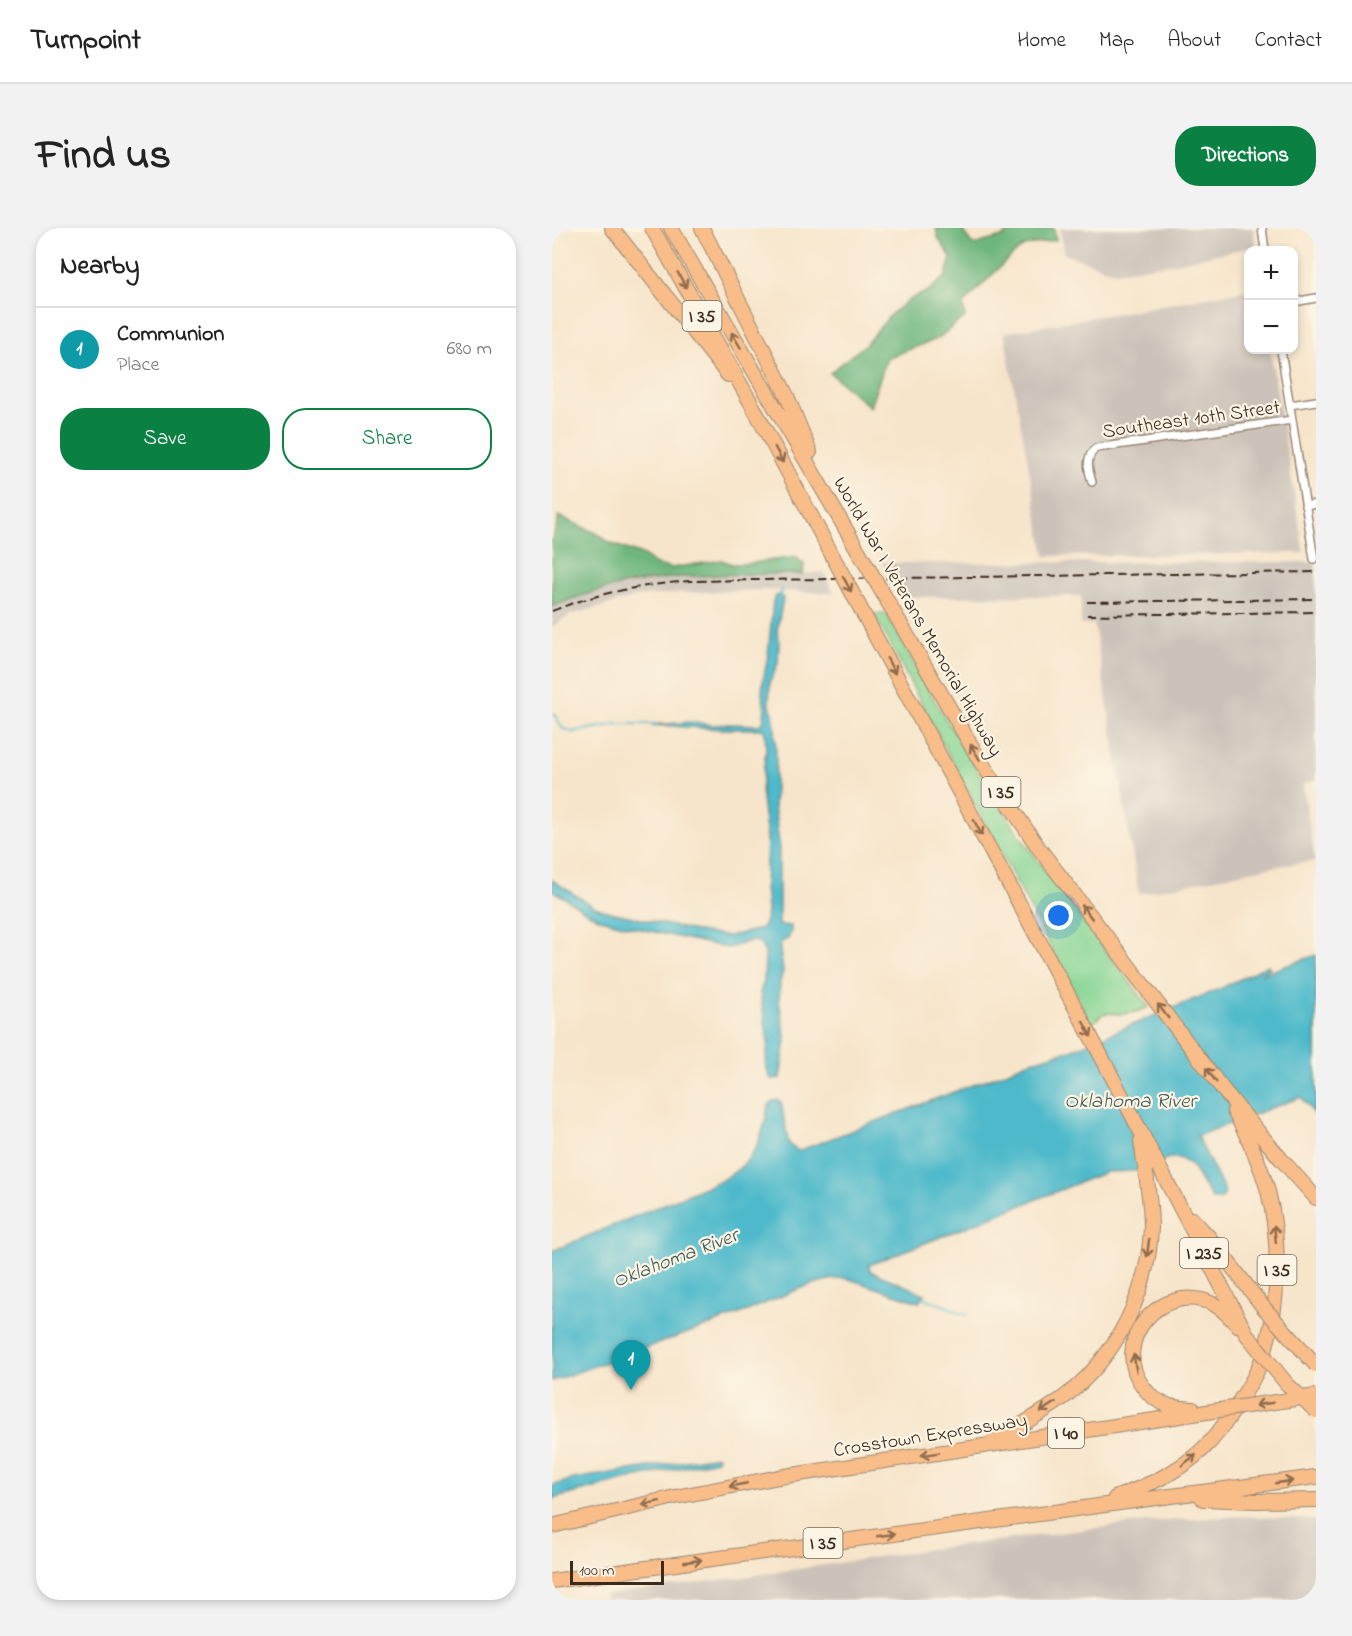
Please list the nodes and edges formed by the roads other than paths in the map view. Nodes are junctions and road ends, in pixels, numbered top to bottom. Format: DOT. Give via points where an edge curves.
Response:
graph roads {
  1 [pos="612,228"];
  2 [pos="652,228"];
  3 [pos="671,228"];
  4 [pos="702,228"];
  5 [pos="1262,228"];
  6 [pos="1264,246"];
  7 [pos="1316,298"];
  8 [pos="1298,301"];
  9 [pos="1282,354"];
  10 [pos="1316,401"];
  11 [pos="751,403"];
  12 [pos="1290,405"];
  13 [pos="1292,420"];
  14 [pos="1092,482"];
  15 [pos="1316,504"];
  16 [pos="1305,506"];
  17 [pos="833,507"];
  18 [pos="1314,559"];
  19 [pos="1224,1092"];
  20 [pos="1140,1130"];
  21 [pos="1281,1160"];
  22 [pos="1316,1198"];
  23 [pos="1179,1204"];
  24 [pos="1316,1210"];
  25 [pos="1247,1335"];
  26 [pos="1316,1365"];
  27 [pos="1316,1396"];
  28 [pos="1213,1411"];
  29 [pos="1316,1411"];
  30 [pos="988,1445"];
  31 [pos="1316,1477"];
  32 [pos="1156,1497"];
  33 [pos="1316,1500"];
  34 [pos="1093,1507"];
  35 [pos="552,1526"];
  36 [pos="552,1581"];
  1 -- 11 [label="highway"];
  2 -- 11 [label="highway, I 35, one-way"];
  17 -- 3 [label="highway, World War I Veterans Memorial Highway / I 35, one-way"];
  4 -- 17 [label="highway" via="787,396"];
  5 -- 6 [label="street"];
  7 -- 8 [label="street"];
  9 -- 12 [label="street"];
  10 -- 12 [label="street"];
  11 -- 20 [label="highway, I 35, one-way, bridge"];
  12 -- 13 [label="street"];
  13 -- 14 [label="street, Southeast 10th Street" via="1096,448 1088,462"];
  13 -- 16 [label="street"];
  15 -- 16 [label="street"];
  16 -- 18 [label="street"];
  19 -- 17 [label="highway, World War I Veterans Memorial Highway / I 35, one-way, bridge" via="1052,866 1001,792"];
  19 -- 21 [label="highway"];
  34 -- 19 [label="highway, I 35, one-way" via="1162,1478 1188,1461 1217,1435 1258,1369 1272,1319 1277,1264 1273,1219 1268,1191 1251,1145"];
  20 -- 23 [label="highway, I 235"];
  20 -- 30 [label="highway, I 35, one-way" via="1151,1226 1135,1304 1116,1340 1093,1370 1066,1395"];
  21 -- 22 [label="highway"];
  21 -- 24 [label="highway"];
  23 -- 25 [label="highway, I 235"];
  23 -- 26 [label="highway, bridge"];
  28 -- 25 [label="highway, one-way" via="1169,1406 1154,1398 1141,1384 1134,1368 1135,1337 1150,1314 1163,1304 1184,1299 1218,1307"];
  25 -- 29 [label="highway, I 235, bridge"];
  27 -- 28 [label="highway, Crosstown Expressway / I 40, one-way, bridge"];
  28 -- 30 [label="highway, Crosstown Expressway / I 40"];
  30 -- 35 [label="highway, Crosstown Expressway / I 35, one-way" via="767,1479"];
  32 -- 31 [label="highway, one-way"];
  32 -- 33 [label="highway"];
  32 -- 34 [label="highway"];
  36 -- 34 [label="highway, I 35, one-way"];
}
